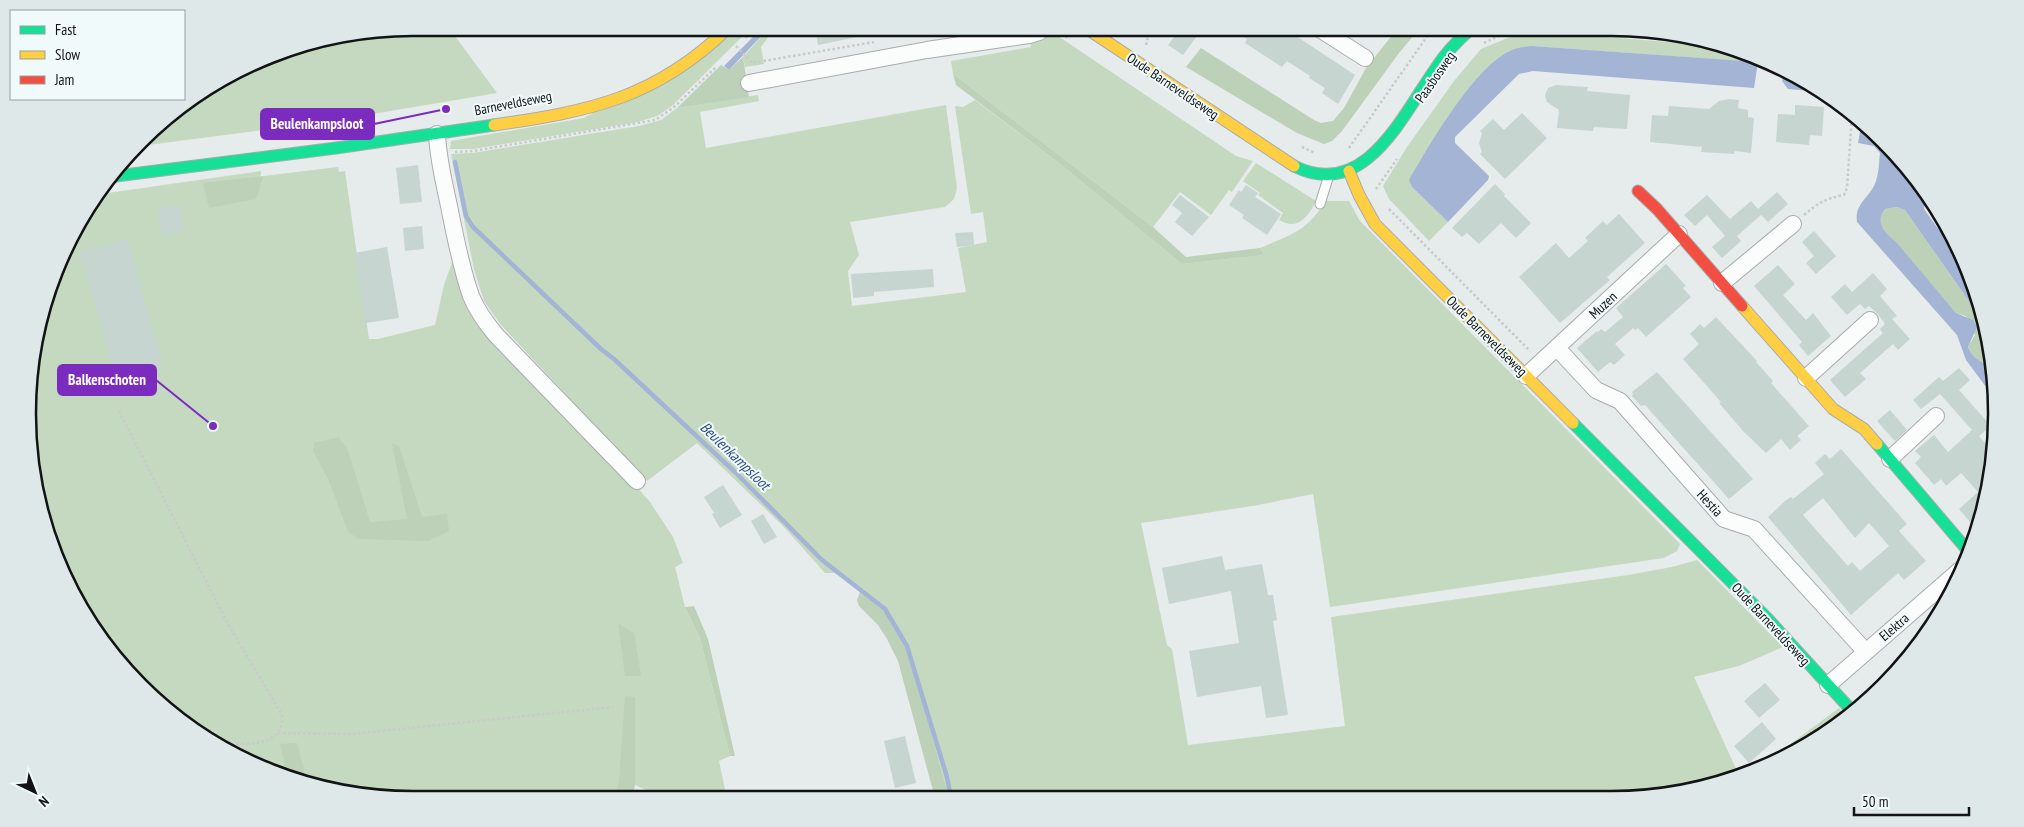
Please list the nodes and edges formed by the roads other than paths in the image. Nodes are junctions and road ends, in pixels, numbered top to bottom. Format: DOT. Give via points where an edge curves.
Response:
graph roads {
  1 [pos="719,36"];
  2 [pos="1022,36"];
  3 [pos="1098,36"];
  4 [pos="1331,36"];
  5 [pos="1463,36"];
  6 [pos="1365,58"];
  7 [pos="749,83"];
  8 [pos="436,134"];
  9 [pos="1349,171"];
  10 [pos="121,175"];
  11 [pos="1329,175"];
  12 [pos="1638,191"];
  13 [pos="1320,204"];
  14 [pos="1792,224"];
  15 [pos="1680,234"];
  16 [pos="1722,283"];
  17 [pos="1870,320"];
  18 [pos="1557,348"];
  19 [pos="1526,376"];
  20 [pos="1806,378"];
  21 [pos="1936,416"];
  22 [pos="1890,459"];
  23 [pos="637,481"];
  24 [pos="1964,546"];
  25 [pos="1949,579"];
  26 [pos="1866,652"];
  27 [pos="1828,685"];
  28 [pos="1848,706"];
  1 -- 8 [label="street, Barneveldseweg" via="680,69 615,101"];
  2 -- 7 [label="street" via="920,51"];
  3 -- 11 [label="street, Oude Barneveldseweg" via="1280,158 1299,169"];
  4 -- 6 [label="street"];
  5 -- 9 [label="street, Paasbosweg" via="1451,46 1373,156"];
  8 -- 10 [label="street, Barneveldseweg"];
  8 -- 23 [label="street" via="455,233 478,310 496,335"];
  9 -- 11 [label="street, Oude Barneveldseweg"];
  9 -- 19 [label="street, Oude Barneveldseweg" via="1375,224"];
  11 -- 13 [label="lane"];
  12 -- 15 [label="street"];
  14 -- 16 [label="street"];
  15 -- 16 [label="street"];
  15 -- 18 [label="street, Muzen"];
  16 -- 20 [label="street"];
  17 -- 20 [label="street"];
  18 -- 19 [label="street, Muzen"];
  18 -- 26 [label="street, Hestia" via="1596,390 1620,401 1724,519 1754,529"];
  19 -- 27 [label="street, Oude Barneveldseweg" via="1767,618"];
  20 -- 22 [label="street" via="1833,409 1864,428"];
  21 -- 22 [label="street"];
  22 -- 24 [label="street"];
  25 -- 26 [label="street, Elektra"];
  26 -- 27 [label="street, Elektra"];
  27 -- 28 [label="street, Oude Barneveldseweg"];
}
